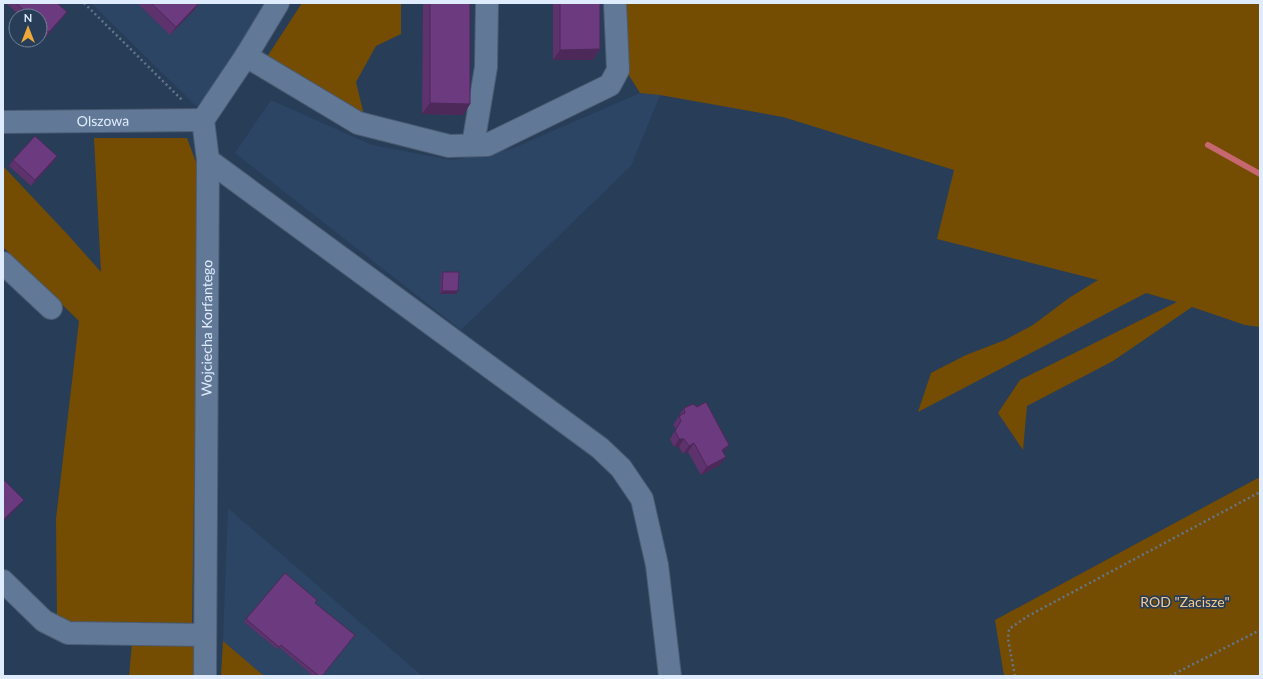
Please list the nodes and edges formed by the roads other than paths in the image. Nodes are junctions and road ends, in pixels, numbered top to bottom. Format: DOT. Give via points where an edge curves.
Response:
graph roads {
  1 [pos="278,3"];
  2 [pos="487,3"];
  3 [pos="615,3"];
  4 [pos="246,56"];
  5 [pos="203,120"];
  6 [pos="3,122"];
  7 [pos="473,145"];
  8 [pos="208,160"];
  9 [pos="3,263"];
  10 [pos="51,308"];
  11 [pos="3,581"];
  12 [pos="205,635"];
  13 [pos="205,676"];
  14 [pos="670,676"];
  1 -- 4 [label="street"];
  2 -- 7 [label="street" via="486,67"];
  3 -- 7 [label="street" via="618,70 610,85 487,145"];
  4 -- 5 [label="street"];
  4 -- 7 [label="street" via="358,123 449,146"];
  5 -- 6 [label="street, Olszowa"];
  5 -- 8 [label="street, Wojciecha Korfantego"];
  8 -- 12 [label="street, Wojciecha Korfantego"];
  8 -- 14 [label="street" via="600,448 622,468 642,499 657,566"];
  9 -- 10 [label="street"];
  11 -- 12 [label="street" via="44,621 68,633"];
  12 -- 13 [label="street, Wojciecha Korfantego"];
}
